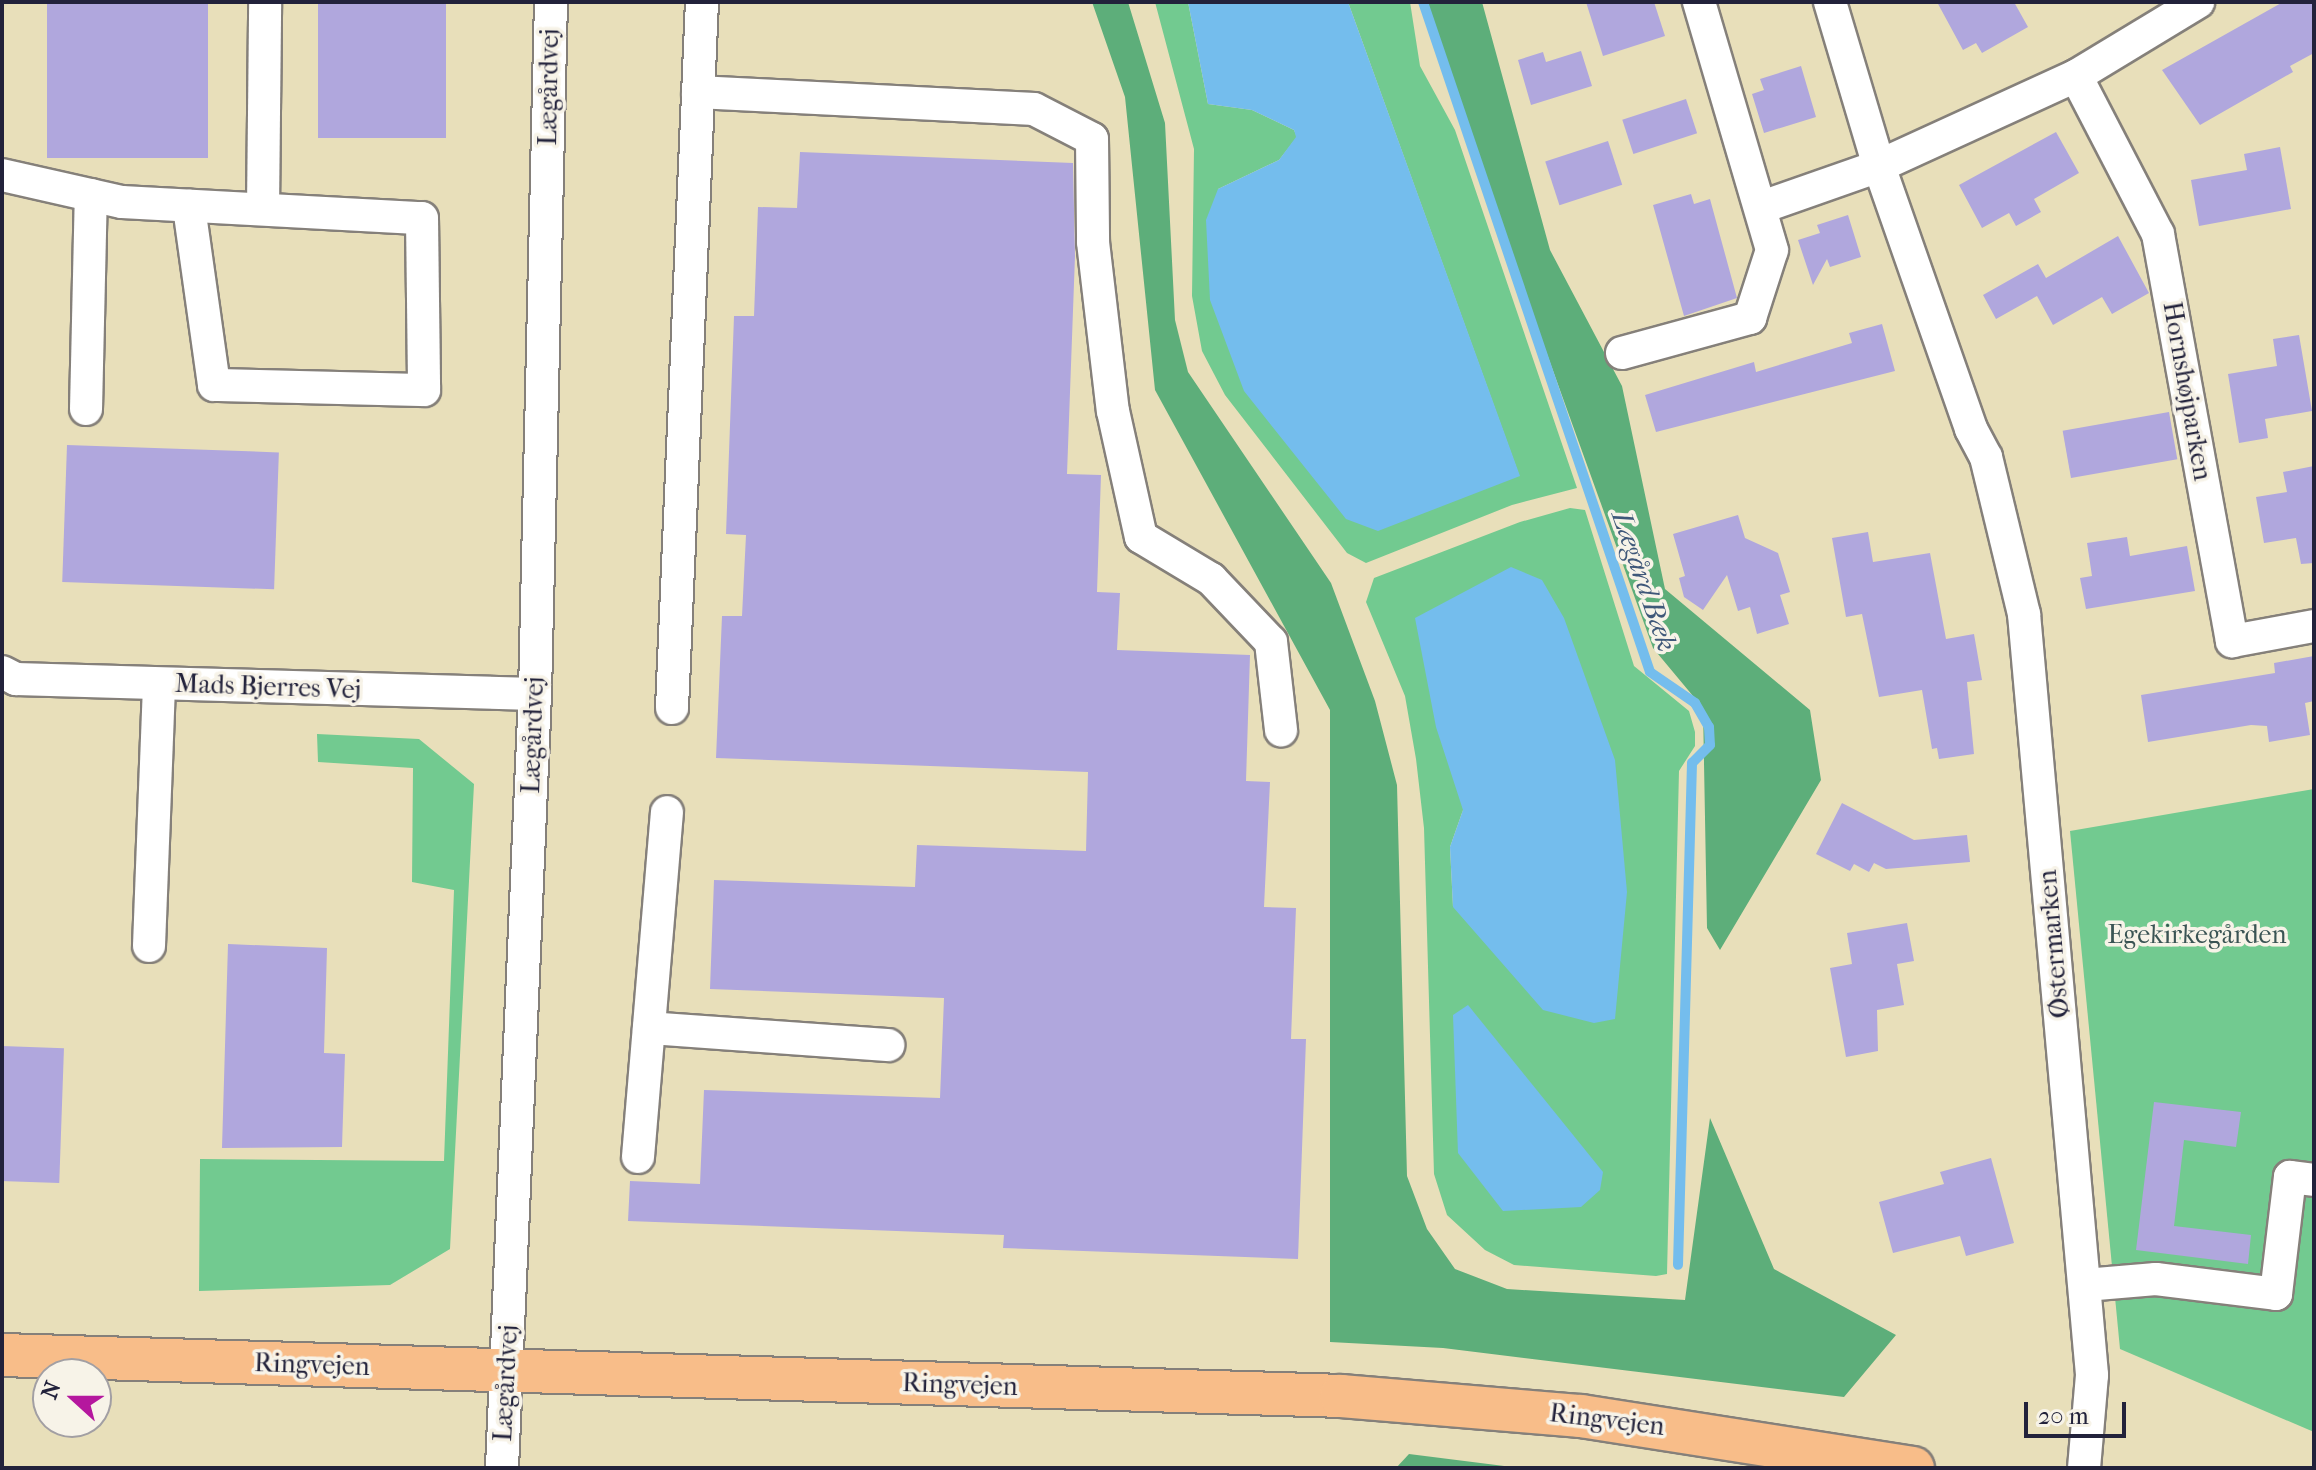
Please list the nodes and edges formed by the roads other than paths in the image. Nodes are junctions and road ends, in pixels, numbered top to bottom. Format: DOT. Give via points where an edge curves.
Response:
graph roads {
  1 [pos="551,2"];
  2 [pos="702,2"];
  3 [pos="1699,2"];
  4 [pos="1830,2"];
  5 [pos="2198,2"];
  6 [pos="265,5"];
  7 [pos="2076,76"];
  8 [pos="698,92"];
  9 [pos="1879,166"];
  10 [pos="2,175"];
  11 [pos="91,195"];
  12 [pos="189,206"];
  13 [pos="1762,207"];
  14 [pos="263,209"];
  15 [pos="1622,353"];
  16 [pos="86,409"];
  17 [pos="2314,626"];
  18 [pos="2,672"];
  19 [pos="159,684"];
  20 [pos="535,694"];
  21 [pos="672,708"];
  22 [pos="1281,730"];
  23 [pos="667,812"];
  24 [pos="149,946"];
  25 [pos="649,1028"];
  26 [pos="888,1045"];
  27 [pos="638,1157"];
  28 [pos="2314,1180"];
  29 [pos="2085,1285"];
  30 [pos="2,1355"];
  31 [pos="507,1371"];
  32 [pos="502,1468"];
  33 [pos="1913,1468"];
  34 [pos="2084,1468"];
  1 -- 20 [label="street, Lægårdvej"];
  2 -- 8 [label="street"];
  3 -- 13 [label="street"];
  4 -- 9 [label="street"];
  5 -- 7 [label="street"];
  6 -- 14 [label="street"];
  7 -- 9 [label="street"];
  7 -- 17 [label="street, Hornshøjparken" via="2158,234 2232,641"];
  8 -- 21 [label="street"];
  8 -- 22 [label="street" via="1034,109 1092,139 1093,242 1113,411 1141,537 1211,579 1271,642"];
  9 -- 13 [label="street"];
  9 -- 29 [label="street, Østermarken" via="1971,429 1986,457 2024,614"];
  10 -- 11 [label="street"];
  11 -- 12 [label="street"];
  11 -- 16 [label="street"];
  12 -- 14 [label="street"];
  12 -- 14 [label="street" via="214,385 424,390 422,218"];
  13 -- 15 [label="street" via="1772,250 1750,318"];
  18 -- 19 [label="street, Mads Bjerres Vej" via="16,679"];
  19 -- 20 [label="street, Mads Bjerres Vej"];
  19 -- 24 [label="street"];
  20 -- 31 [label="street, Lægårdvej"];
  23 -- 25 [label="street"];
  25 -- 26 [label="street"];
  25 -- 27 [label="street"];
  28 -- 29 [label="street" via="2290,1177 2276,1294 2156,1279"];
  29 -- 34 [label="street, Østermarken" via="2092,1375"];
  30 -- 31 [label="main road, Ringvejen"];
  31 -- 32 [label="street, Lægårdvej"];
  31 -- 33 [label="main road, Ringvejen" via="1445,1403 1721,1435"];
}
